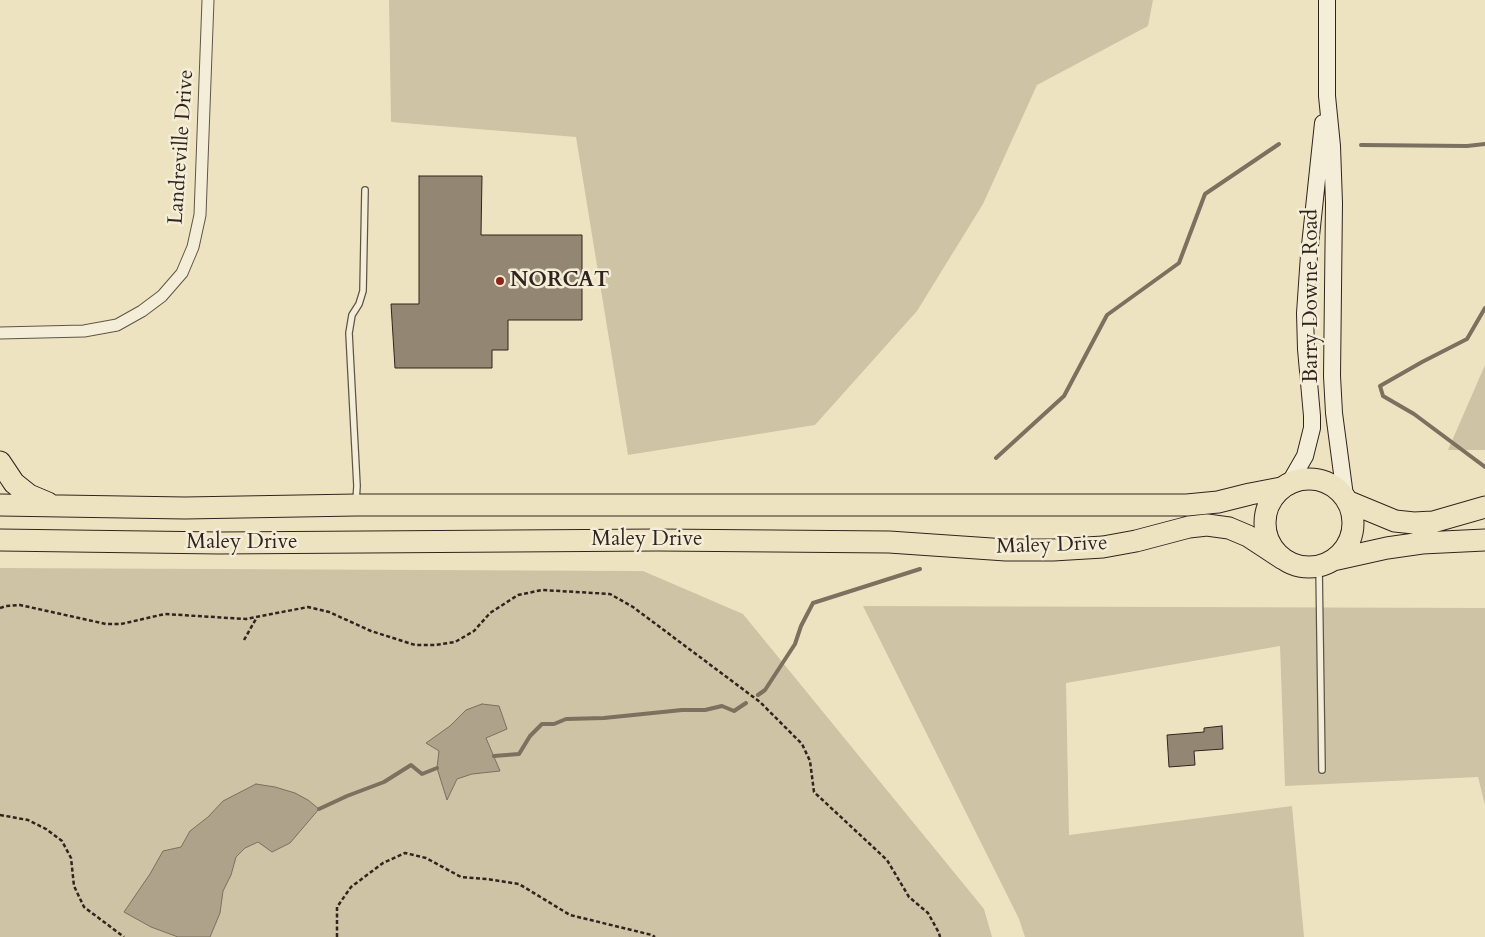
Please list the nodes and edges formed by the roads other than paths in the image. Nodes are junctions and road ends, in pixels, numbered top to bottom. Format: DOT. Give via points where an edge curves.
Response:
graph roads {
  1 [pos="208,0"];
  2 [pos="1327,0"];
  3 [pos="1327,96"];
  4 [pos="365,190"];
  5 [pos="0,333"];
  6 [pos="0,462"];
  7 [pos="1286,485"];
  8 [pos="1347,499"];
  9 [pos="0,505"];
  10 [pos="53,505"];
  11 [pos="356,505"];
  12 [pos="1485,507"];
  13 [pos="0,540"];
  14 [pos="1485,540"];
  15 [pos="1283,559"];
  16 [pos="1326,563"];
  17 [pos="1322,770"];
  1 -- 5 [label="street, Landreville Drive" via="200,215 193,248 182,272 162,296 117,325 84,331"];
  2 -- 3 [label="main road, Barry Downe Road"];
  3 -- 7 [label="main road, Barry Downe Road" via="1308,255 1305,313 1312,428 1305,456"];
  3 -- 8 [label="main road, Barry Downe Road" via="1334,203 1332,376"];
  4 -- 11 [label="lane" via="363,291 352,315 349,333"];
  6 -- 10 [label="highway" via="14,483 29,495"];
  7 -- 8 [label="highway" via="1302,479 1320,480 1336,487"];
  7 -- 11 [label="highway, Maley Drive" via="1218,502 1187,505"];
  7 -- 15 [label="highway" via="1272,498 1265,524 1267,537"];
  8 -- 12 [label="highway" via="1395,521 1414,523 1433,522"];
  8 -- 16 [label="highway" via="1354,518 1352,534 1345,549"];
  9 -- 10 [label="highway, Maley Drive"];
  10 -- 11 [label="highway, Maley Drive" via="185,508"];
  13 -- 15 [label="highway, Maley Drive" via="220,544 658,540 879,542 1053,550 1103,547 1207,525 1229,528 1248,536"];
  14 -- 16 [label="highway" via="1387,548"];
  15 -- 16 [label="highway" via="1303,566"];
  16 -- 17 [label="lane"];
}
